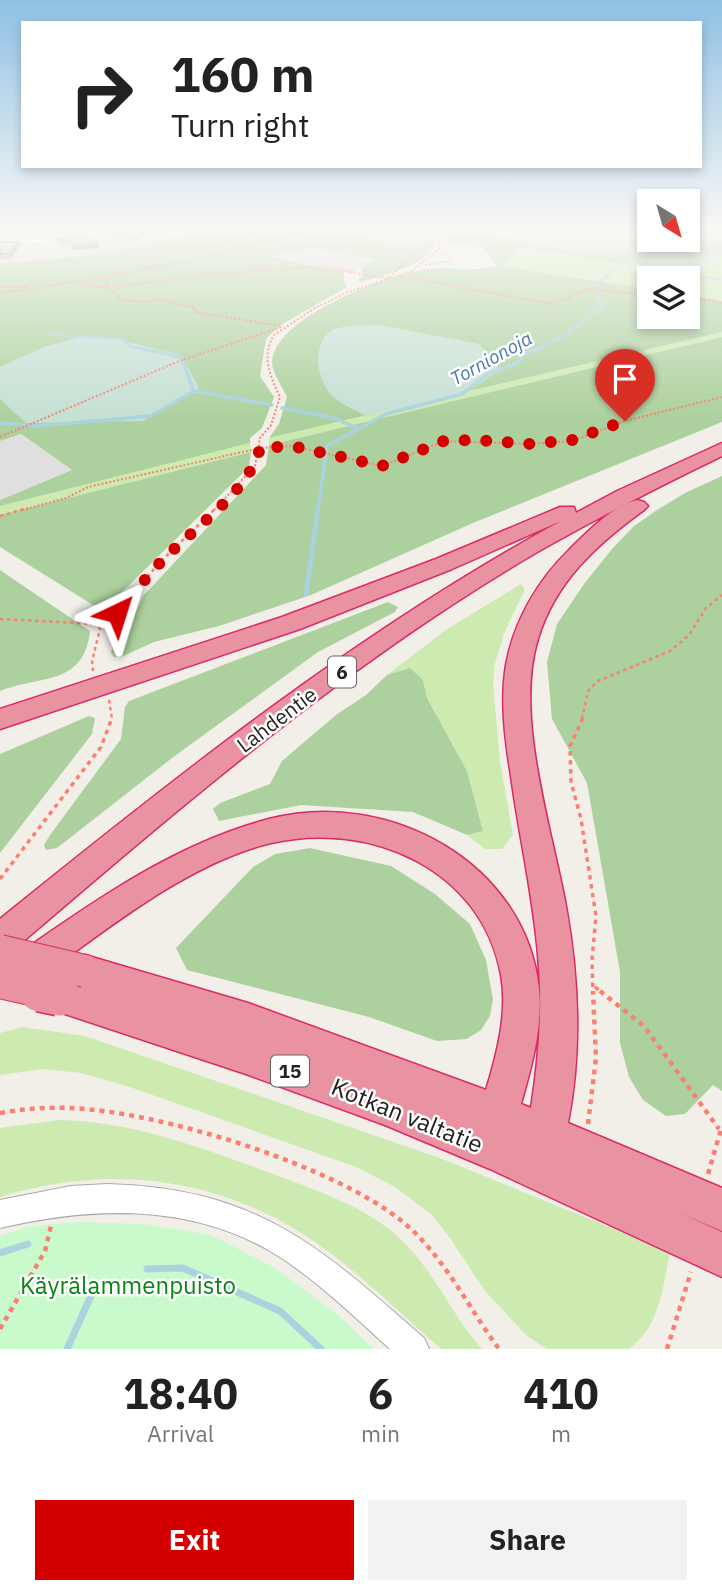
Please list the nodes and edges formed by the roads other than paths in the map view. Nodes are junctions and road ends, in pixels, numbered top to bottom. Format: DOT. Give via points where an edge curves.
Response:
graph roads {
  1 [pos="720,453"];
  2 [pos="0,719"];
  3 [pos="0,940"];
  4 [pos="0,951"];
  5 [pos="72,983"];
  6 [pos="0,984"];
  7 [pos="499,1114"];
  8 [pos="530,1147"];
  9 [pos="715,1194"];
  10 [pos="0,1214"];
  11 [pos="708,1261"];
  12 [pos="413,1349"];
  1 -- 2 [label="highway" via="302,619"];
  1 -- 3 [label="highway, Lahdentie / 6" via="647,484 540,543 371,651 155,813"];
  1 -- 8 [label="highway" via="649,498 571,558 527,632 517,696 520,740 554,939 559,1002 558,1052"];
  4 -- 5 [label="highway, Kotkan valtatie / 15, bridge"];
  5 -- 6 [label="highway, Kotkan valtatie / 15, bridge"];
  5 -- 7 [label="highway, Kotkan valtatie / 15" via="279,1030"];
  5 -- 8 [label="highway, Kotkan valtatie / 15" via="432,1124"];
  6 -- 7 [label="highway" via="130,897 229,846 307,825 336,824 388,833 435,854 461,872 490,903 510,939 521,1003"];
  7 -- 8 [label="highway" via="503,1139"];
  8 -- 9 [label="highway, Kotkan valtatie / 15" via="584,1149"];
  8 -- 11 [label="highway, Kotkan valtatie / 15"];
  10 -- 12 [label="street" via="102,1196 181,1203 245,1224 298,1254"];
}
